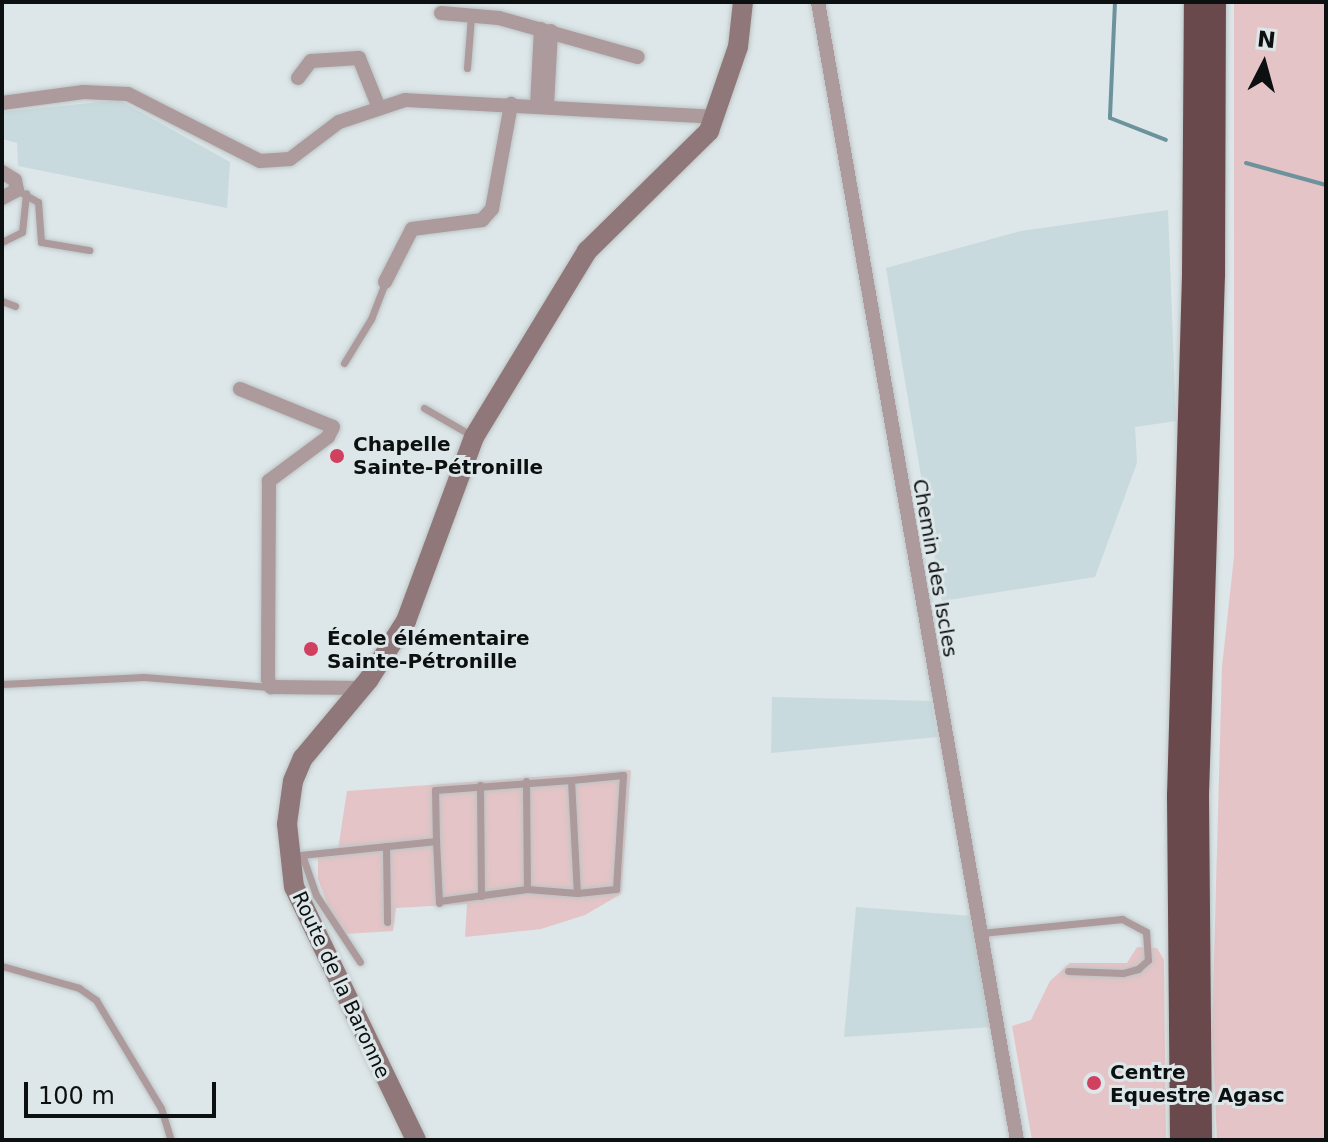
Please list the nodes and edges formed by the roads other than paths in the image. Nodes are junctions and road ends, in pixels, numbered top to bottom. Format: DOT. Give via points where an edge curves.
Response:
graph roads {
  1 [pos="743,2"];
  2 [pos="818,2"];
  3 [pos="1196,2"];
  4 [pos="1214,2"];
  5 [pos="441,13"];
  6 [pos="471,16"];
  7 [pos="546,30"];
  8 [pos="638,57"];
  9 [pos="467,68"];
  10 [pos="298,78"];
  11 [pos="2,103"];
  12 [pos="511,104"];
  13 [pos="542,105"];
  14 [pos="379,108"];
  15 [pos="716,117"];
  16 [pos="2,172"];
  17 [pos="21,191"];
  18 [pos="2,198"];
  19 [pos="2,242"];
  20 [pos="89,250"];
  21 [pos="385,282"];
  22 [pos="2,301"];
  23 [pos="15,306"];
  24 [pos="344,363"];
  25 [pos="240,389"];
  26 [pos="424,408"];
  27 [pos="474,437"];
  28 [pos="2,684"];
  29 [pos="271,687"];
  30 [pos="361,688"];
  31 [pos="571,780"];
  32 [pos="526,781"];
  33 [pos="480,785"];
  34 [pos="436,841"];
  35 [pos="386,846"];
  36 [pos="295,856"];
  37 [pos="527,889"];
  38 [pos="577,893"];
  39 [pos="481,896"];
  40 [pos="387,922"];
  41 [pos="981,933"];
  42 [pos="360,962"];
  43 [pos="2,966"];
  44 [pos="1068,971"];
  45 [pos="171,1140"];
  46 [pos="416,1140"];
  47 [pos="1017,1140"];
  48 [pos="1182,1140"];
  49 [pos="1200,1140"];
  1 -- 15 [label="main road, Route de la Baronne" via="738,47"];
  2 -- 41 [label="street, Chemin des Iscles"];
  3 -- 48 [label="highway" via="1179,796"];
  4 -- 49 [label="highway" via="1213,275 1197,825"];
  5 -- 6 [label="street"];
  6 -- 7 [label="street"];
  6 -- 9 [label="lane"];
  7 -- 8 [label="street"];
  7 -- 13 [label="street"];
  10 -- 14 [label="street" via="311,61 359,58"];
  11 -- 14 [label="street" via="83,92 128,94 260,161 290,159 339,122"];
  12 -- 13 [label="street"];
  12 -- 14 [label="street" via="405,100"];
  12 -- 21 [label="street" via="492,209 482,220 412,229"];
  13 -- 15 [label="street"];
  15 -- 27 [label="main road, Route de la Baronne" via="686,159 587,251"];
  16 -- 17 [label="street"];
  17 -- 18 [label="street"];
  17 -- 19 [label="lane" via="22,232"];
  17 -- 20 [label="lane" via="38,202 41,242"];
  21 -- 24 [label="lane" via="371,319"];
  22 -- 23 [label="lane"];
  25 -- 29 [label="street" via="333,427 328,437 269,481"];
  26 -- 27 [label="lane"];
  27 -- 30 [label="main road, Route de la Baronne" via="416,601"];
  28 -- 29 [label="lane" via="144,677"];
  29 -- 30 [label="street"];
  30 -- 36 [label="main road, Route de la Baronne" via="296,771 288,802"];
  31 -- 32 [label="lane"];
  31 -- 38 [label="lane"];
  31 -- 38 [label="lane" via="623,775 616,889"];
  32 -- 33 [label="lane"];
  32 -- 37 [label="lane"];
  33 -- 34 [label="lane" via="435,790"];
  33 -- 39 [label="lane"];
  34 -- 35 [label="lane"];
  34 -- 39 [label="lane" via="439,903"];
  35 -- 36 [label="lane"];
  35 -- 40 [label="lane"];
  36 -- 42 [label="lane" via="330,921"];
  36 -- 46 [label="main road, Route de la Baronne" via="307,918"];
  37 -- 38 [label="lane"];
  37 -- 39 [label="lane"];
  41 -- 44 [label="lane" via="1122,919 1146,932 1148,960 1138,969"];
  41 -- 47 [label="street, Chemin des Iscles"];
  43 -- 45 [label="lane" via="79,988 96,1000 161,1108"];
}
